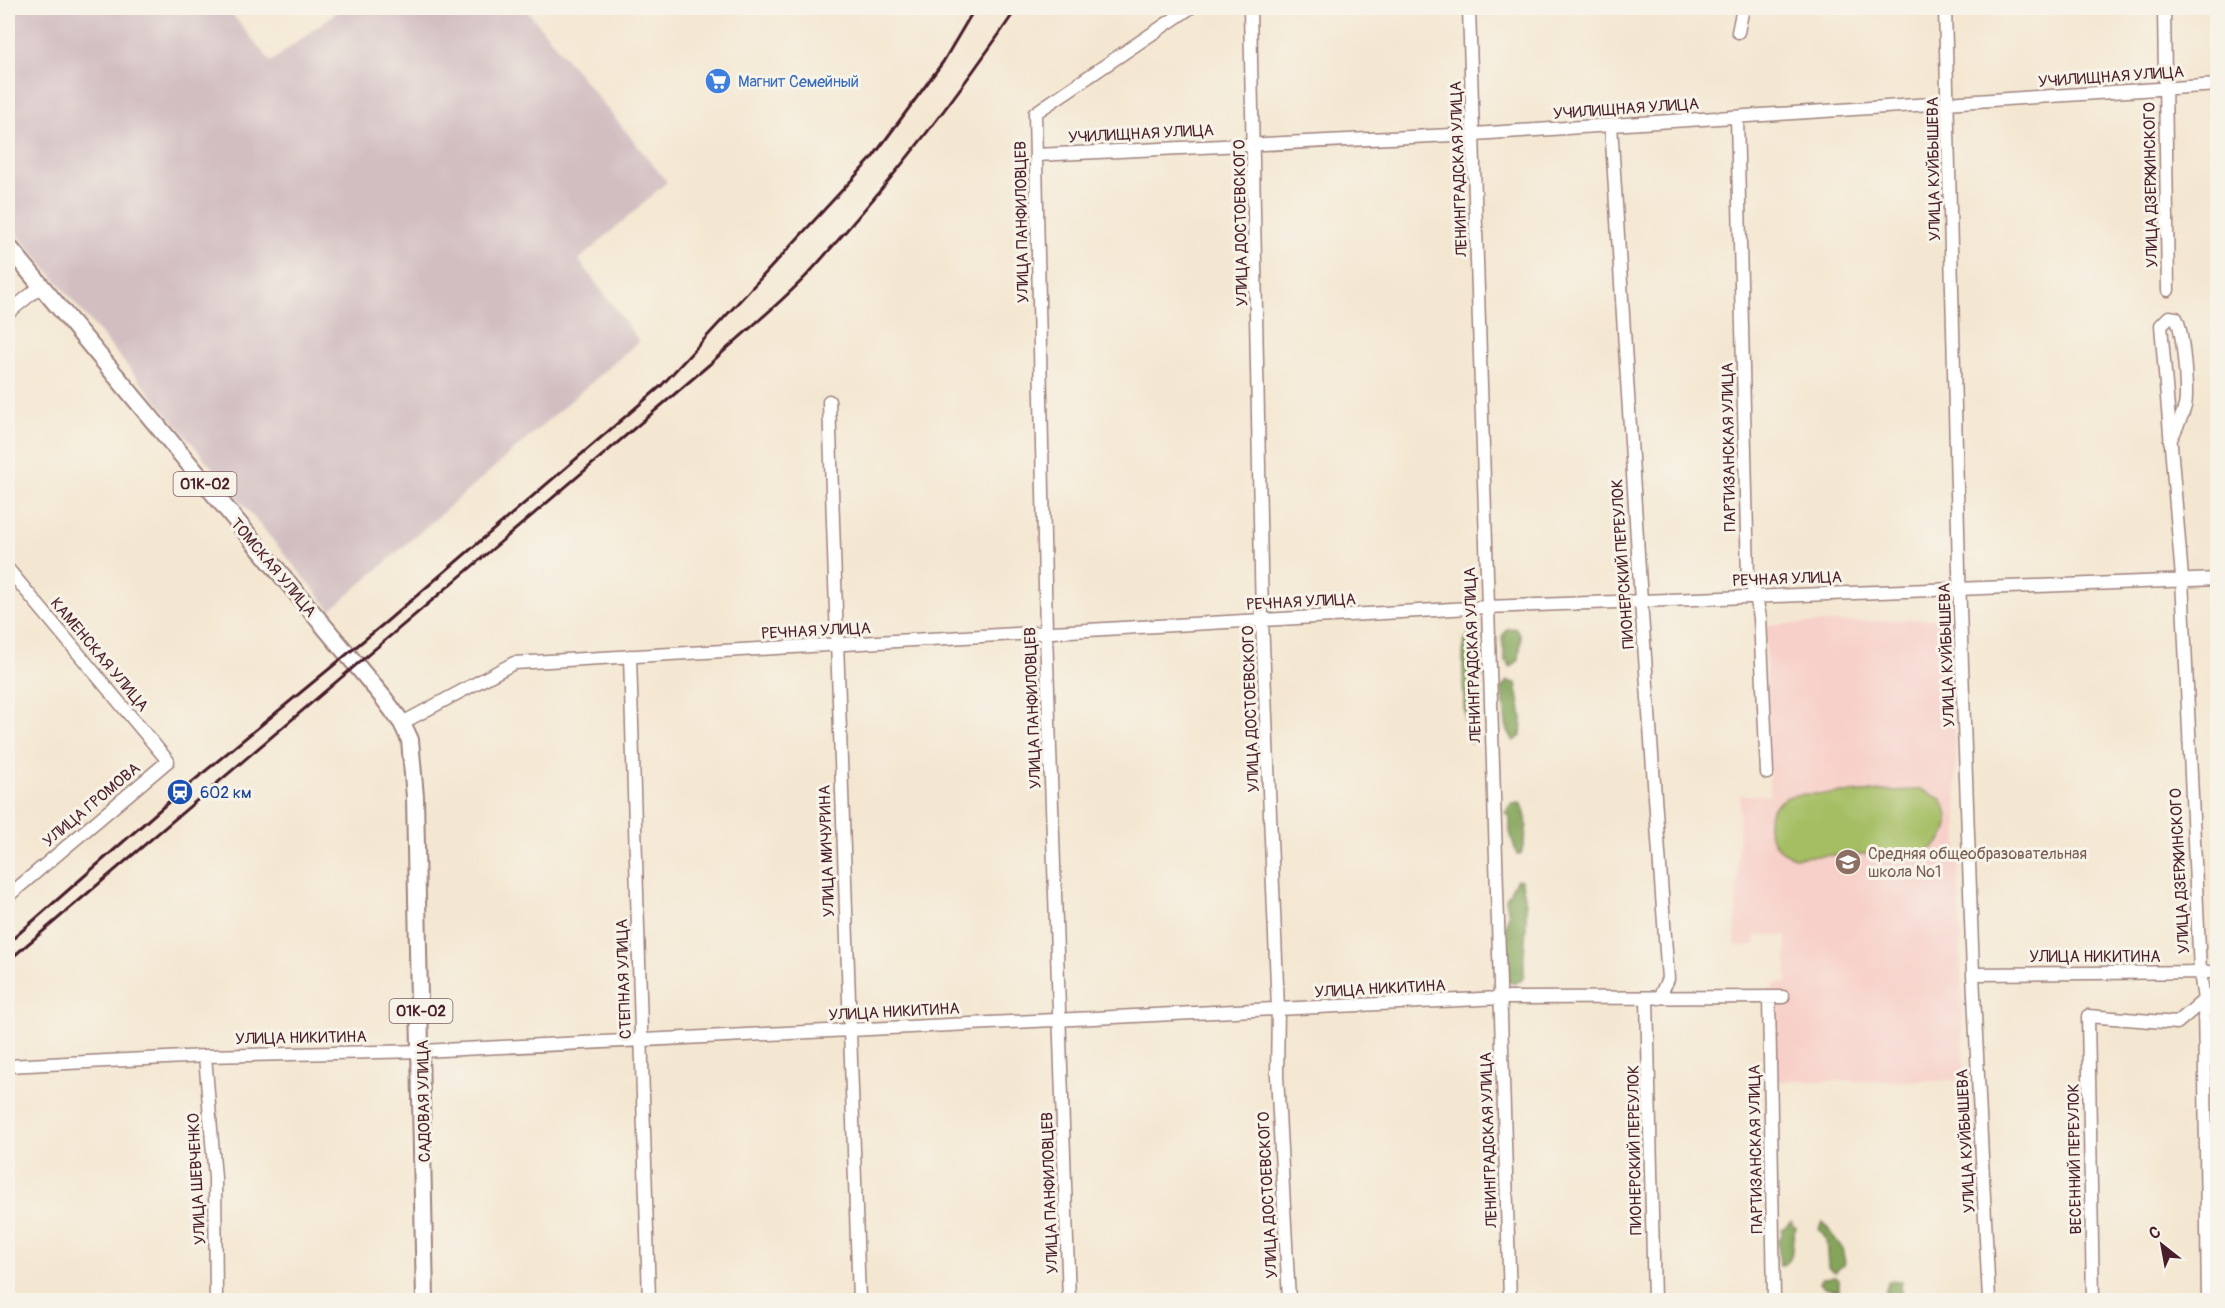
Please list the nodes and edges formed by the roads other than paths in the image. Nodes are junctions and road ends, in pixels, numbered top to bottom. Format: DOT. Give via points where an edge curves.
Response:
graph roads {
  1 [pos="1190,8"];
  2 [pos="1250,8"];
  3 [pos="1469,8"];
  4 [pos="1743,8"];
  5 [pos="1946,8"];
  6 [pos="2164,8"];
  7 [pos="1738,32"];
  8 [pos="2217,85"];
  9 [pos="2165,89"];
  10 [pos="1948,103"];
  11 [pos="1737,117"];
  12 [pos="1611,125"];
  13 [pos="1474,134"];
  14 [pos="1255,144"];
  15 [pos="1036,154"];
  16 [pos="8,246"];
  17 [pos="41,286"];
  18 [pos="2168,291"];
  19 [pos="8,313"];
  20 [pos="828,401"];
  21 [pos="2170,441"];
  22 [pos="8,569"];
  23 [pos="2182,578"];
  24 [pos="2217,579"];
  25 [pos="1960,587"];
  26 [pos="1756,596"];
  27 [pos="1641,601"];
  28 [pos="1487,607"];
  29 [pos="1263,620"];
  30 [pos="1046,633"];
  31 [pos="836,645"];
  32 [pos="630,656"];
  33 [pos="402,723"];
  34 [pos="168,761"];
  35 [pos="1767,773"];
  36 [pos="8,896"];
  37 [pos="2200,972"];
  38 [pos="2217,972"];
  39 [pos="1973,974"];
  40 [pos="1769,997"];
  41 [pos="1783,997"];
  42 [pos="1500,998"];
  43 [pos="1653,998"];
  44 [pos="2204,1000"];
  45 [pos="1278,1009"];
  46 [pos="1059,1020"];
  47 [pos="848,1030"];
  48 [pos="642,1040"];
  49 [pos="422,1051"];
  50 [pos="205,1056"];
  51 [pos="8,1066"];
  52 [pos="216,1300"];
  53 [pos="426,1300"];
  54 [pos="649,1300"];
  55 [pos="859,1300"];
  56 [pos="1070,1300"];
  57 [pos="1289,1300"];
  58 [pos="1510,1300"];
  59 [pos="1654,1300"];
  60 [pos="1774,1300"];
  61 [pos="1989,1300"];
  62 [pos="2093,1300"];
  63 [pos="2208,1300"];
  1 -- 15 [label="street, УЛИЦА ПАНФИЛОВЦЕВ" via="1035,113"];
  2 -- 14 [label="street, УЛИЦА ДОСТОЕВСКОГО"];
  3 -- 13 [label="street, ЛЕНИНГРАДСКАЯ УЛИЦА"];
  4 -- 7 [label="street"];
  5 -- 10 [label="street, УЛИЦА КУЙБЫШЕВА"];
  6 -- 9 [label="street, УЛИЦА ДЗЕРЖИНСКОГО"];
  8 -- 9 [label="street, УЧИЛИЩНАЯ УЛИЦА"];
  9 -- 10 [label="street, УЧИЛИЩНАЯ УЛИЦА"];
  9 -- 18 [label="street, УЛИЦА ДЗЕРЖИНСКОГО"];
  10 -- 11 [label="street, УЧИЛИЩНАЯ УЛИЦА"];
  10 -- 25 [label="street, УЛИЦА КУЙБЫШЕВА"];
  11 -- 12 [label="street, УЧИЛИЩНАЯ УЛИЦА"];
  11 -- 26 [label="street, ПАРТИЗАНСКАЯ УЛИЦА" via="1748,577"];
  12 -- 13 [label="street, УЧИЛИЩНАЯ УЛИЦА"];
  12 -- 27 [label="street, ПИОНЕРСКИЙ ПЕРЕУЛОК"];
  13 -- 14 [label="street, УЧИЛИЩНАЯ УЛИЦА"];
  13 -- 28 [label="street, ЛЕНИНГРАДСКАЯ УЛИЦА"];
  14 -- 15 [label="street, УЧИЛИЩНАЯ УЛИЦА"];
  14 -- 29 [label="street, УЛИЦА ДОСТОЕВСКОГО"];
  15 -- 30 [label="street, УЛИЦА ПАНФИЛОВЦЕВ"];
  16 -- 17 [label="main road, ТОМСКАЯ УЛИЦА / 01К-02"];
  17 -- 19 [label="street"];
  17 -- 33 [label="main road, ТОМСКАЯ УЛИЦА / 01К-02"];
  20 -- 31 [label="street, УЛИЦА МИЧУРИНА"];
  21 -- 21 [label="street, УЛИЦА ДЗЕРЖИНСКОГО" via="2161,325 2169,317 2180,324 2185,405"];
  21 -- 23 [label="street, УЛИЦА ДЗЕРЖИНСКОГО"];
  22 -- 34 [label="street, КАМЕНСКАЯ УЛИЦА"];
  23 -- 24 [label="street, РЕЧНАЯ УЛИЦА"];
  23 -- 25 [label="street, РЕЧНАЯ УЛИЦА"];
  23 -- 37 [label="street, УЛИЦА ДЗЕРЖИНСКОГО"];
  25 -- 26 [label="street, РЕЧНАЯ УЛИЦА"];
  25 -- 39 [label="street, УЛИЦА КУЙБЫШЕВА"];
  26 -- 27 [label="street, РЕЧНАЯ УЛИЦА"];
  26 -- 35 [label="street, ПАРТИЗАНСКАЯ УЛИЦА"];
  27 -- 28 [label="street, РЕЧНАЯ УЛИЦА"];
  27 -- 43 [label="street, ПИОНЕРСКИЙ ПЕРЕУЛОК" via="1668,980"];
  28 -- 29 [label="street, РЕЧНАЯ УЛИЦА"];
  28 -- 42 [label="street, ЛЕНИНГРАДСКАЯ УЛИЦА"];
  29 -- 30 [label="street, РЕЧНАЯ УЛИЦА"];
  29 -- 45 [label="street, УЛИЦА ДОСТОЕВСКОГО"];
  30 -- 31 [label="street, РЕЧНАЯ УЛИЦА"];
  30 -- 46 [label="street, УЛИЦА ПАНФИЛОВЦЕВ"];
  31 -- 32 [label="street, РЕЧНАЯ УЛИЦА"];
  31 -- 47 [label="street, УЛИЦА МИЧУРИНА"];
  32 -- 33 [label="street, РЕЧНАЯ УЛИЦА" via="514,663"];
  32 -- 48 [label="street, СТЕПНАЯ УЛИЦА"];
  33 -- 49 [label="main road, САДОВАЯ УЛИЦА / 01К-02" via="410,740 415,797"];
  34 -- 36 [label="street, УЛИЦА ГРОМОВА"];
  37 -- 38 [label="street, УЛИЦА НИКИТИНА"];
  37 -- 39 [label="street, УЛИЦА НИКИТИНА"];
  37 -- 44 [label="street, УЛИЦА ДЗЕРЖИНСКОГО"];
  39 -- 61 [label="street, УЛИЦА КУЙБЫШЕВА"];
  40 -- 41 [label="street, УЛИЦА НИКИТИНА"];
  40 -- 43 [label="street, УЛИЦА НИКИТИНА"];
  40 -- 60 [label="street, ПАРТИЗАНСКАЯ УЛИЦА"];
  42 -- 43 [label="street, УЛИЦА НИКИТИНА"];
  42 -- 45 [label="street, УЛИЦА НИКИТИНА"];
  42 -- 58 [label="street, ЛЕНИНГРАДСКАЯ УЛИЦА"];
  43 -- 59 [label="street, ПИОНЕРСКИЙ ПЕРЕУЛОК"];
  44 -- 62 [label="street, ВЕСЕННИЙ ПЕРЕУЛОК" via="2177,1023 2088,1016"];
  44 -- 63 [label="street, УЛИЦА ДЗЕРЖИНСКОГО"];
  45 -- 46 [label="street, УЛИЦА НИКИТИНА"];
  45 -- 57 [label="street, УЛИЦА ДОСТОЕВСКОГО" via="1277,1075"];
  46 -- 47 [label="street, УЛИЦА НИКИТИНА"];
  46 -- 56 [label="street, УЛИЦА ПАНФИЛОВЦЕВ"];
  47 -- 48 [label="street, УЛИЦА НИКИТИНА"];
  47 -- 55 [label="street, УЛИЦА МИЧУРИНА"];
  48 -- 49 [label="street, УЛИЦА НИКИТИНА"];
  48 -- 54 [label="street, СТЕПНАЯ УЛИЦА"];
  49 -- 50 [label="street, УЛИЦА НИКИТИНА"];
  49 -- 53 [label="main road, САДОВАЯ УЛИЦА / 01К-02"];
  50 -- 51 [label="street, УЛИЦА НИКИТИНА"];
  50 -- 52 [label="street, УЛИЦА ШЕВЧЕНКО" via="215,1178"];
}
